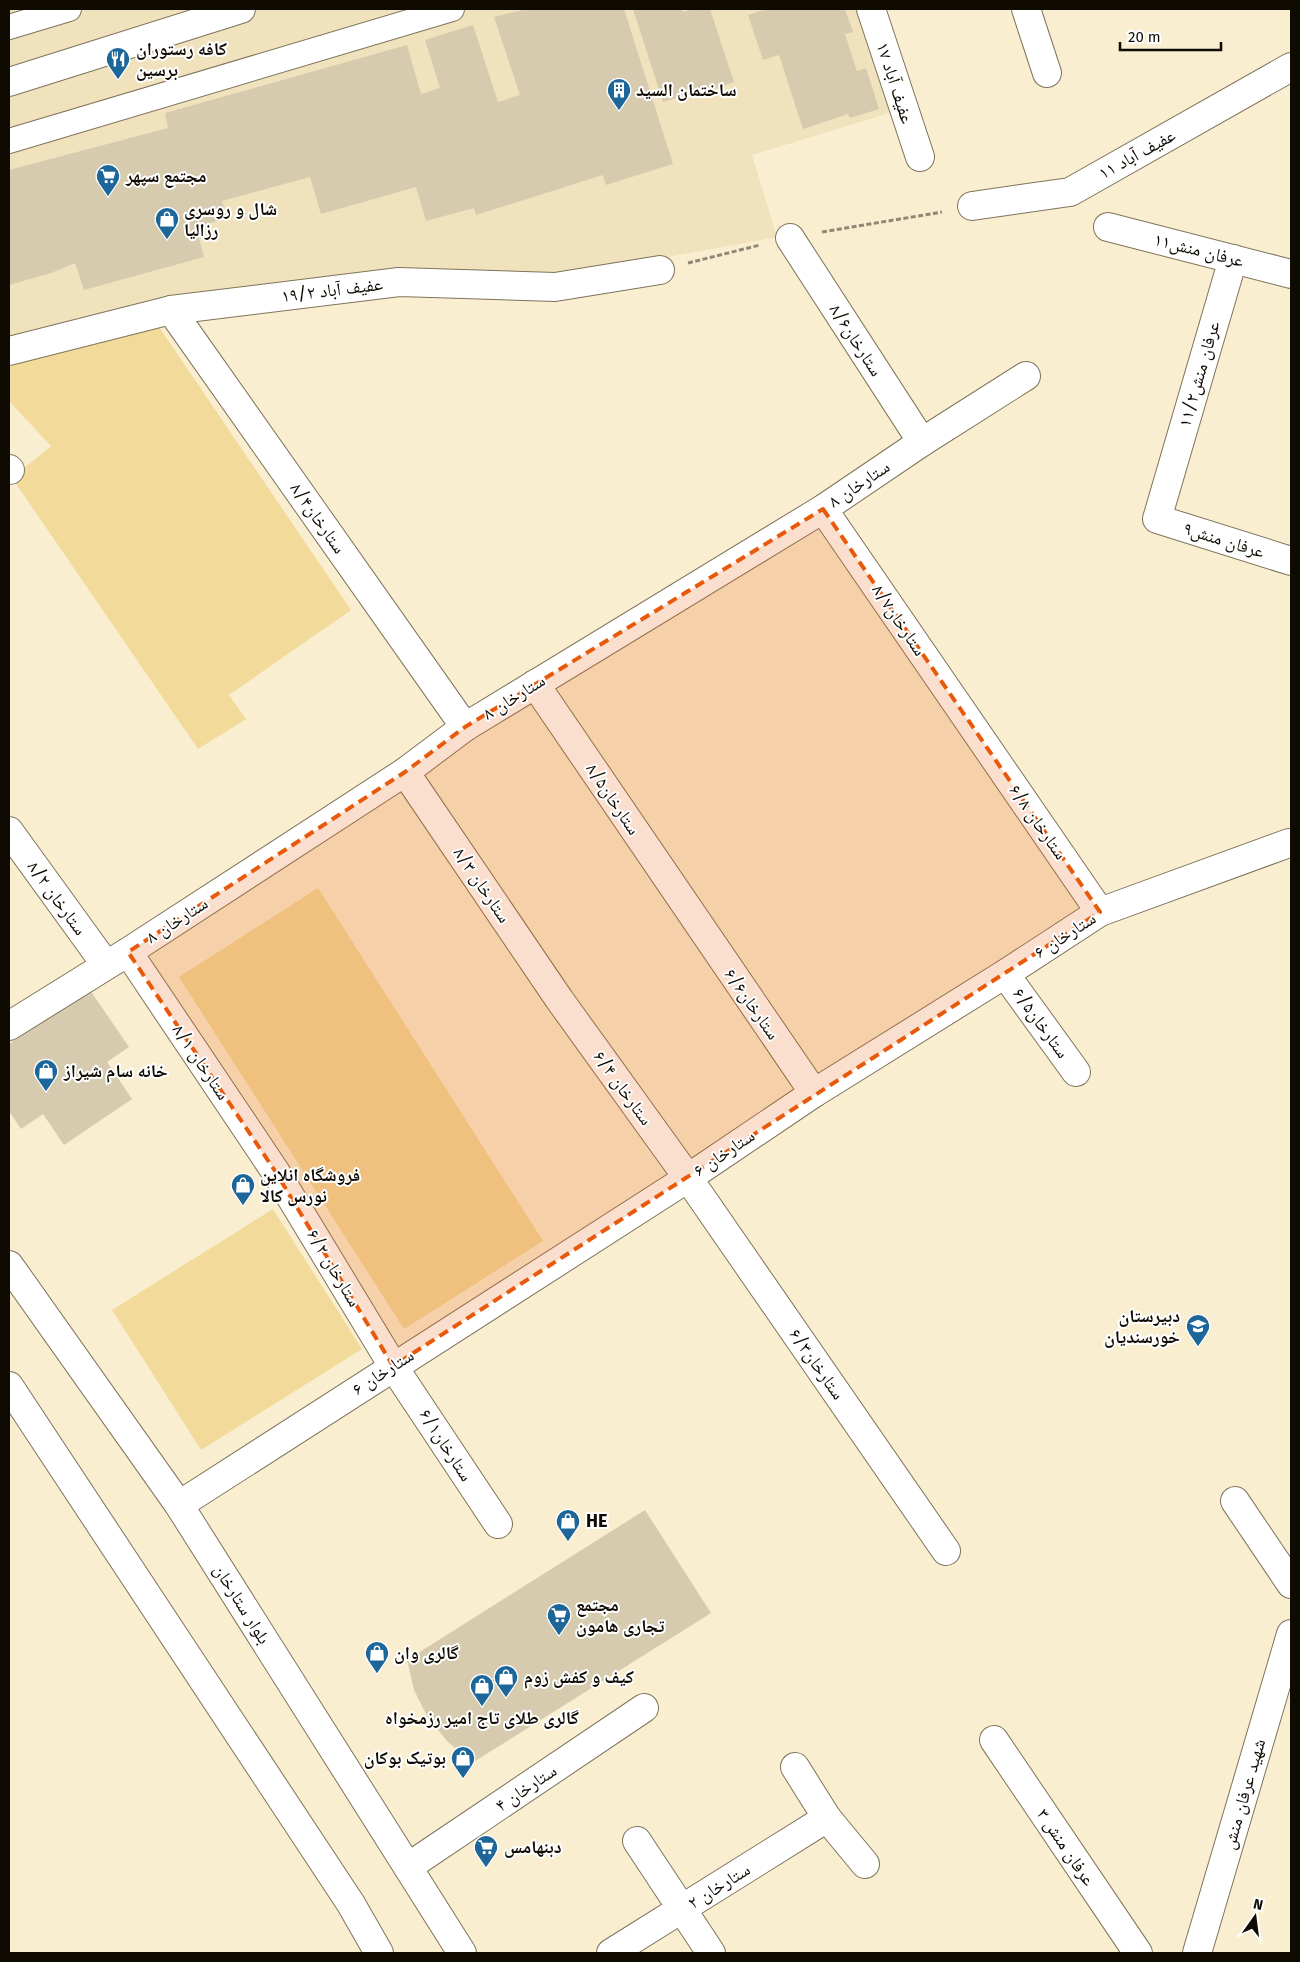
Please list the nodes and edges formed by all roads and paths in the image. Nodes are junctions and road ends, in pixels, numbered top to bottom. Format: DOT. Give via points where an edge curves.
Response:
graph roads {
  1 [pos="69,9"];
  2 [pos="241,9"];
  3 [pos="452,9"];
  4 [pos="871,9"];
  5 [pos="1026,9"];
  6 [pos="9,26"];
  7 [pos="1291,67"];
  8 [pos="1047,73"];
  9 [pos="9,82"];
  10 [pos="9,141"];
  11 [pos="920,157"];
  12 [pos="972,206"];
  13 [pos="1108,227"];
  14 [pos="790,238"];
  15 [pos="1233,259"];
  16 [pos="660,270"];
  17 [pos="1291,274"];
  18 [pos="171,310"];
  19 [pos="9,351"];
  20 [pos="1026,376"];
  21 [pos="922,442"];
  22 [pos="823,509"];
  23 [pos="1157,519"];
  24 [pos="1291,561"];
  25 [pos="535,684"];
  26 [pos="465,727"];
  27 [pos="976,732"];
  28 [pos="404,772"];
  29 [pos="9,831"];
  30 [pos="1291,842"];
  31 [pos="1100,912"];
  32 [pos="690,914"];
  33 [pos="117,958"];
  34 [pos="1005,974"];
  35 [pos="559,999"];
  36 [pos="9,1026"];
  37 [pos="1076,1072"];
  38 [pos="814,1093"];
  39 [pos="276,1171"];
  40 [pos="688,1178"];
  41 [pos="9,1265"];
  42 [pos="394,1366"];
  43 [pos="9,1386"];
  44 [pos="1235,1501"];
  45 [pos="180,1505"];
  46 [pos="498,1524"];
  47 [pos="946,1550"];
  48 [pos="1291,1584"];
  49 [pos="1291,1634"];
  50 [pos="644,1708"];
  51 [pos="994,1740"];
  52 [pos="795,1767"];
  53 [pos="827,1818"];
  54 [pos="637,1841"];
  55 [pos="865,1864"];
  56 [pos="408,1867"];
  57 [pos="682,1909"];
  58 [pos="379,1953"];
  59 [pos="462,1953"];
  60 [pos="610,1953"];
  61 [pos="711,1953"];
  62 [pos="1138,1953"];
  63 [pos="1197,1953"];
  1 -- 6 [label="street"];
  2 -- 9 [label="street"];
  3 -- 10 [label="street"];
  4 -- 11 [label="street, عفیف آباد ۱۷"];
  5 -- 8 [label="street"];
  7 -- 12 [label="street, عفیف آباد ۱۱" via="1070,192"];
  13 -- 15 [label="street, عرفان منش۱۱"];
  14 -- 21 [label="street, ستارخان۸/۶"];
  15 -- 17 [label="street, عرفان منش۱۱"];
  15 -- 23 [label="street, عرفان منش۱۱/۲"];
  16 -- 18 [label="street, عفیف آباد ۱۹/۲" via="555,287 399,282"];
  18 -- 19 [label="street, عفیف آباد ۱۹/۲"];
  18 -- 26 [label="street, ستارخان۸/۴"];
  20 -- 21 [label="street, ستارخان ۸"];
  21 -- 22 [label="street, ستارخان ۸"];
  22 -- 25 [label="street, ستارخان ۸"];
  22 -- 27 [label="street, ستارخان۸/۷"];
  23 -- 24 [label="street, عرفان منش۹"];
  25 -- 26 [label="street, ستارخان ۸"];
  25 -- 32 [label="street, ستارخان۸/۵"];
  26 -- 28 [label="street, ستارخان ۸"];
  27 -- 31 [label="street, ستارخان ۶/۸"];
  28 -- 33 [label="street, ستارخان ۸"];
  28 -- 35 [label="street, ستارخان ۸/۳"];
  29 -- 33 [label="street, ستارخان ۸/۲"];
  30 -- 31 [label="street, ستارخان ۶"];
  31 -- 34 [label="street, ستارخان ۶"];
  32 -- 38 [label="street, ستارخان۶/۶"];
  33 -- 36 [label="street, ستارخان ۸"];
  33 -- 39 [label="street, ستارخان ۸/۱"];
  34 -- 37 [label="street, ستارخان۶/۵"];
  34 -- 38 [label="street, ستارخان ۶"];
  35 -- 40 [label="street, ستارخان ۶/۴"];
  38 -- 40 [label="street, ستارخان ۶"];
  39 -- 42 [label="street, ستارخان ۶/۲"];
  40 -- 42 [label="street, ستارخان ۶"];
  40 -- 47 [label="street, ستارخان۶/۳"];
  41 -- 45 [label="street, بلوار ستارخان"];
  42 -- 45 [label="street, ستارخان ۶"];
  42 -- 46 [label="street, ستارخان۶/۱"];
  43 -- 58 [label="street" via="351,1904"];
  44 -- 48 [label="street"];
  45 -- 56 [label="street, بلوار ستارخان"];
  49 -- 63 [label="street, شهید عرفان منش"];
  50 -- 56 [label="street, ۴ ستارخان"];
  51 -- 62 [label="street, ۳ عرفان منش"];
  52 -- 53 [label="street"];
  53 -- 55 [label="street"];
  53 -- 57 [label="street, ۲ ستارخان"];
  54 -- 57 [label="street"];
  56 -- 59 [label="street, بلوار ستارخان"];
  57 -- 60 [label="street, ۲ ستارخان"];
  57 -- 61 [label="street"];
}
